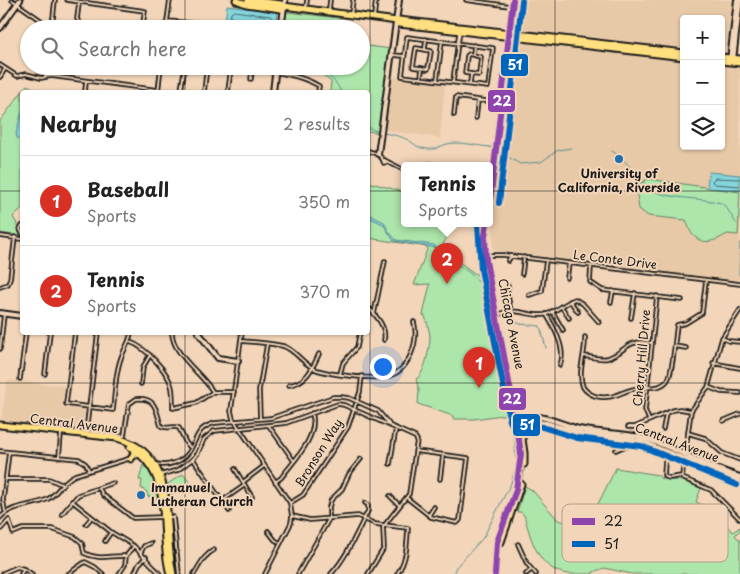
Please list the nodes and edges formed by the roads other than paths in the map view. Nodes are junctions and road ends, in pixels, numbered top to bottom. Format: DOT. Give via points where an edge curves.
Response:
graph roads {
  1 [pos="12,0"];
  2 [pos="55,0"];
  3 [pos="67,0"];
  4 [pos="170,0"];
  5 [pos="236,0"];
  6 [pos="248,0"];
  7 [pos="307,0"];
  8 [pos="330,0"];
  9 [pos="353,0"];
  10 [pos="376,0"];
  11 [pos="399,0"];
  12 [pos="466,0"];
  13 [pos="738,0"];
  14 [pos="19,2"];
  15 [pos="79,3"];
  16 [pos="284,3"];
  17 [pos="513,3"];
  18 [pos="306,10"];
  19 [pos="328,12"];
  20 [pos="351,15"];
  21 [pos="374,18"];
  22 [pos="42,20"];
  23 [pos="53,20"];
  24 [pos="78,20"];
  25 [pos="144,20"];
  26 [pos="167,20"];
  27 [pos="282,20"];
  28 [pos="396,21"];
  29 [pos="0,28"];
  30 [pos="460,31"];
  31 [pos="509,34"];
  32 [pos="426,39"];
  33 [pos="442,41"];
  34 [pos="458,43"];
  35 [pos="474,45"];
  36 [pos="425,49"];
  37 [pos="392,55"];
  38 [pos="473,55"];
  39 [pos="680,55"];
  40 [pos="404,56"];
  41 [pos="725,59"];
  42 [pos="740,59"];
  43 [pos="731,60"];
  44 [pos="740,63"];
  45 [pos="0,65"];
  46 [pos="422,68"];
  47 [pos="5,69"];
  48 [pos="22,75"];
  49 [pos="32,75"];
  50 [pos="160,75"];
  51 [pos="184,75"];
  52 [pos="207,75"];
  53 [pos="230,75"];
  54 [pos="252,75"];
  55 [pos="275,75"];
  56 [pos="283,75"];
  57 [pos="471,75"];
  58 [pos="0,77"];
  59 [pos="45,77"];
  60 [pos="421,78"];
  61 [pos="251,79"];
  62 [pos="437,80"];
  63 [pos="86,81"];
  64 [pos="453,82"];
  65 [pos="470,84"];
  66 [pos="85,90"];
  67 [pos="151,90"];
  68 [pos="158,90"];
  69 [pos="181,90"];
  70 [pos="204,90"];
  71 [pos="228,90"];
  72 [pos="273,90"];
  73 [pos="318,90"];
  74 [pos="478,100"];
  75 [pos="501,103"];
  76 [pos="454,115"];
  77 [pos="476,118"];
  78 [pos="370,152"];
  79 [pos="378,154"];
  80 [pos="401,168"];
  81 [pos="493,175"];
  82 [pos="487,227"];
  83 [pos="487,227"];
  84 [pos="0,236"];
  85 [pos="15,238"];
  86 [pos="20,239"];
  87 [pos="511,256"];
  88 [pos="524,257"];
  89 [pos="487,258"];
  90 [pos="546,260"];
  91 [pos="385,261"];
  92 [pos="508,261"];
  93 [pos="569,263"];
  94 [pos="592,266"];
  95 [pos="522,274"];
  96 [pos="568,278"];
  97 [pos="706,280"];
  98 [pos="740,284"];
  99 [pos="508,286"];
  100 [pos="0,287"];
  101 [pos="613,291"];
  102 [pos="636,293"];
  103 [pos="529,295"];
  104 [pos="657,296"];
  105 [pos="682,300"];
  106 [pos="570,301"];
  107 [pos="611,302"];
  108 [pos="561,306"];
  109 [pos="370,309"];
  110 [pos="740,310"];
  111 [pos="552,311"];
  112 [pos="511,312"];
  113 [pos="578,312"];
  114 [pos="2,313"];
  115 [pos="374,314"];
  116 [pos="500,314"];
  117 [pos="546,314"];
  118 [pos="20,316"];
  119 [pos="569,318"];
  120 [pos="631,318"];
  121 [pos="414,322"];
  122 [pos="598,322"];
  123 [pos="563,330"];
  124 [pos="1,335"];
  125 [pos="26,335"];
  126 [pos="50,335"];
  127 [pos="75,335"];
  128 [pos="98,335"];
  129 [pos="131,335"];
  130 [pos="172,335"];
  131 [pos="200,335"];
  132 [pos="242,335"];
  133 [pos="359,335"];
  134 [pos="585,337"];
  135 [pos="722,338"];
  136 [pos="384,340"];
  137 [pos="241,341"];
  138 [pos="130,342"];
  139 [pos="740,342"];
  140 [pos="652,343"];
  141 [pos="267,344"];
  142 [pos="674,346"];
  143 [pos="686,348"];
  144 [pos="0,349"];
  145 [pos="319,354"];
  146 [pos="150,355"];
  147 [pos="584,356"];
  148 [pos="381,360"];
  149 [pos="238,361"];
  150 [pos="713,363"];
  151 [pos="560,365"];
  152 [pos="312,368"];
  153 [pos="740,368"];
  154 [pos="45,374"];
  155 [pos="340,374"];
  156 [pos="362,376"];
  157 [pos="379,377"];
  158 [pos="20,379"];
  159 [pos="141,384"];
  160 [pos="289,385"];
  161 [pos="708,387"];
  162 [pos="648,388"];
  163 [pos="213,392"];
  164 [pos="234,392"];
  165 [pos="740,393"];
  166 [pos="356,401"];
  167 [pos="88,407"];
  168 [pos="353,409"];
  169 [pos="690,411"];
  170 [pos="312,413"];
  171 [pos="666,413"];
  172 [pos="740,414"];
  173 [pos="384,417"];
  174 [pos="260,419"];
  175 [pos="376,419"];
  176 [pos="518,419"];
  177 [pos="649,420"];
  178 [pos="234,421"];
  179 [pos="723,421"];
  180 [pos="269,426"];
  181 [pos="391,426"];
  182 [pos="0,427"];
  183 [pos="628,427"];
  184 [pos="238,428"];
  185 [pos="396,428"];
  186 [pos="663,429"];
  187 [pos="687,432"];
  188 [pos="61,433"];
  189 [pos="86,434"];
  190 [pos="133,448"];
  191 [pos="191,448"];
  192 [pos="616,450"];
  193 [pos="0,451"];
  194 [pos="415,451"];
  195 [pos="9,452"];
  196 [pos="141,452"];
  197 [pos="443,455"];
  198 [pos="59,457"];
  199 [pos="685,457"];
  200 [pos="131,459"];
  201 [pos="361,459"];
  202 [pos="193,460"];
  203 [pos="740,460"];
  204 [pos="294,461"];
  205 [pos="152,464"];
  206 [pos="390,464"];
  207 [pos="264,466"];
  208 [pos="235,469"];
  209 [pos="89,471"];
  210 [pos="160,475"];
  211 [pos="682,477"];
  212 [pos="740,477"];
  213 [pos="6,479"];
  214 [pos="440,479"];
  215 [pos="740,481"];
  216 [pos="275,482"];
  217 [pos="113,483"];
  218 [pos="244,483"];
  219 [pos="62,484"];
  220 [pos="99,488"];
  221 [pos="390,496"];
  222 [pos="252,497"];
  223 [pos="406,498"];
  224 [pos="72,501"];
  225 [pos="222,501"];
  226 [pos="365,503"];
  227 [pos="290,504"];
  228 [pos="726,504"];
  229 [pos="399,505"];
  230 [pos="728,506"];
  231 [pos="434,507"];
  232 [pos="229,511"];
  233 [pos="739,511"];
  234 [pos="6,512"];
  235 [pos="62,514"];
  236 [pos="736,514"];
  237 [pos="429,515"];
  238 [pos="92,516"];
  239 [pos="292,516"];
  240 [pos="166,517"];
  241 [pos="330,517"];
  242 [pos="0,518"];
  243 [pos="364,519"];
  244 [pos="740,519"];
  245 [pos="86,524"];
  246 [pos="384,526"];
  247 [pos="0,530"];
  248 [pos="268,531"];
  249 [pos="111,532"];
  250 [pos="105,541"];
  251 [pos="151,543"];
  252 [pos="281,543"];
  253 [pos="518,544"];
  254 [pos="134,546"];
  255 [pos="214,550"];
  256 [pos="141,552"];
  257 [pos="126,556"];
  258 [pos="146,558"];
  259 [pos="24,569"];
  260 [pos="531,570"];
  261 [pos="3,573"];
  262 [pos="21,574"];
  263 [pos="32,574"];
  264 [pos="68,574"];
  265 [pos="103,574"];
  266 [pos="119,574"];
  267 [pos="134,574"];
  268 [pos="160,574"];
  269 [pos="172,574"];
  270 [pos="178,574"];
  271 [pos="194,574"];
  272 [pos="265,574"];
  273 [pos="298,574"];
  274 [pos="331,574"];
  275 [pos="368,574"];
  276 [pos="397,574"];
  277 [pos="497,574"];
  278 [pos="526,574"];
  279 [pos="536,574"];
  1 -- 14 [label="street"];
  2 -- 23 [label="street"];
  3 -- 15 [label="street"];
  4 -- 26 [label="street"];
  5 -- 16 [label="main road" via="281,9"];
  6 -- 16 [label="main road"];
  7 -- 18 [label="street"];
  8 -- 19 [label="street"];
  9 -- 20 [label="street"];
  10 -- 21 [label="street"];
  11 -- 28 [label="street"];
  12 -- 17 [label="street"];
  13 -- 43 [label="street"];
  14 -- 22 [label="street"];
  14 -- 29 [label="street"];
  15 -- 24 [label="street"];
  15 -- 25 [label="street" via="145,11"];
  16 -- 18 [label="main road"];
  16 -- 27 [label="street"];
  17 -- 31 [label="main road"];
  18 -- 19 [label="main road"];
  19 -- 20 [label="main road"];
  20 -- 21 [label="main road"];
  21 -- 28 [label="main road"];
  28 -- 30 [label="main road" via="399,24"];
  28 -- 31 [label="main road"];
  28 -- 37 [label="street"];
  30 -- 31 [label="main road"];
  30 -- 34 [label="street"];
  31 -- 39 [label="main road"];
  31 -- 75 [label="main road"];
  32 -- 33 [label="street"];
  32 -- 36 [label="street"];
  32 -- 40 [label="street" via="407,37"];
  33 -- 34 [label="street"];
  33 -- 62 [label="street"];
  34 -- 35 [label="street"];
  34 -- 64 [label="street"];
  35 -- 38 [label="street"];
  35 -- 65 [label="street" via="493,48 488,87"];
  36 -- 46 [label="street" via="431,51 430,59 428,68"];
  36 -- 46 [label="street" via="416,48 414,57 413,67"];
  37 -- 40 [label="street"];
  37 -- 79 [label="street"];
  38 -- 57 [label="street" via="467,55 465,73"];
  38 -- 57 [label="street" via="481,56 481,66 479,75"];
  40 -- 60 [label="street" via="402,76"];
  41 -- 43 [label="main road"];
  42 -- 43 [label="main road"];
  43 -- 44 [label="main road"];
  45 -- 47 [label="street"];
  46 -- 60 [label="street"];
  47 -- 48 [label="street"];
  47 -- 58 [label="street"];
  49 -- 59 [label="street"];
  50 -- 68 [label="street"];
  51 -- 69 [label="street"];
  52 -- 70 [label="street"];
  53 -- 71 [label="street"];
  54 -- 61 [label="street"];
  55 -- 72 [label="street"];
  56 -- 73 [label="street" via="312,82 319,86"];
  57 -- 65 [label="street"];
  59 -- 63 [label="street"];
  60 -- 62 [label="street"];
  62 -- 64 [label="street"];
  63 -- 66 [label="street"];
  63 -- 67 [label="street"];
  64 -- 65 [label="street"];
  74 -- 75 [label="street"];
  74 -- 76 [label="street" via="456,97"];
  74 -- 77 [label="street"];
  75 -- 81 [label="main road"];
  78 -- 79 [label="street"];
  79 -- 80 [label="street"];
  82 -- 89 [label="main road, Chicago Avenue"];
  83 -- 89 [label="main road, Chicago Avenue"];
  84 -- 85 [label="street"];
  85 -- 86 [label="street"];
  85 -- 100 [label="street" via="10,279 8,284"];
  87 -- 88 [label="street, Le Conte Drive"];
  87 -- 89 [label="street, Le Conte Drive"];
  87 -- 92 [label="street"];
  88 -- 90 [label="street, Le Conte Drive"];
  88 -- 95 [label="street"];
  89 -- 116 [label="main road, Chicago Avenue"];
  89 -- 176 [label="main road, Chicago Avenue"];
  90 -- 93 [label="street, Le Conte Drive"];
  90 -- 103 [label="street" via="542,291"];
  91 -- 115 [label="street"];
  93 -- 94 [label="street, Le Conte Drive"];
  93 -- 96 [label="street"];
  94 -- 97 [label="street, Le Conte Drive"];
  94 -- 101 [label="street" via="590,282 602,290"];
  97 -- 98 [label="street, Le Conte Drive"];
  97 -- 142 [label="street" via="702,313 677,325"];
  99 -- 112 [label="street"];
  101 -- 102 [label="street"];
  101 -- 107 [label="street"];
  102 -- 104 [label="street"];
  102 -- 120 [label="street"];
  104 -- 105 [label="street"];
  104 -- 140 [label="street, Cherry Hill Drive"];
  106 -- 108 [label="street"];
  106 -- 113 [label="street"];
  106 -- 122 [label="street" via="575,299 582,303"];
  108 -- 111 [label="street"];
  108 -- 119 [label="street"];
  109 -- 115 [label="street"];
  110 -- 135 [label="street"];
  111 -- 117 [label="street"];
  111 -- 123 [label="street"];
  112 -- 116 [label="street"];
  112 -- 117 [label="street"];
  114 -- 118 [label="street"];
  114 -- 124 [label="street"];
  115 -- 136 [label="street" via="385,330"];
  116 -- 176 [label="main road, Chicago Avenue"];
  117 -- 151 [label="street" via="562,353"];
  121 -- 157 [label="street" via="416,335 408,359 395,373"];
  124 -- 144 [label="street"];
  125 -- 158 [label="street"];
  126 -- 154 [label="street"];
  127 -- 167 [label="street" via="66,404"];
  128 -- 167 [label="street"];
  129 -- 138 [label="street"];
  130 -- 163 [label="street" via="177,348"];
  131 -- 149 [label="street" via="218,358"];
  132 -- 137 [label="street"];
  133 -- 155 [label="street"];
  134 -- 147 [label="street"];
  135 -- 139 [label="street"];
  135 -- 150 [label="street"];
  137 -- 141 [label="street"];
  137 -- 149 [label="street"];
  138 -- 146 [label="street"];
  138 -- 167 [label="street" via="118,369 113,410"];
  140 -- 147 [label="street" via="636,341 603,359"];
  140 -- 162 [label="street, Cherry Hill Drive"];
  141 -- 152 [label="street" via="289,349"];
  141 -- 174 [label="street" via="259,390"];
  142 -- 143 [label="street"];
  142 -- 162 [label="street" via="670,377 662,385"];
  145 -- 152 [label="street"];
  146 -- 159 [label="street" via="143,366"];
  146 -- 163 [label="street" via="170,382 173,408 196,404"];
  147 -- 162 [label="street" via="581,378 586,391 592,395 605,398"];
  148 -- 157 [label="street"];
  149 -- 164 [label="street"];
  150 -- 153 [label="street"];
  150 -- 161 [label="street"];
  152 -- 155 [label="street"];
  152 -- 160 [label="street" via="304,380"];
  155 -- 156 [label="street"];
  156 -- 157 [label="street"];
  156 -- 166 [label="street, Bronson Way"];
  161 -- 165 [label="street" via="721,392"];
  161 -- 169 [label="street"];
  162 -- 177 [label="street, Cherry Hill Drive" via="645,410"];
  163 -- 164 [label="street"];
  164 -- 178 [label="street"];
  166 -- 168 [label="street, Bronson Way"];
  166 -- 173 [label="street"];
  166 -- 174 [label="street" via="336,396"];
  167 -- 189 [label="street"];
  168 -- 170 [label="street" via="338,404"];
  168 -- 175 [label="street"];
  168 -- 227 [label="street, Bronson Way" via="348,427 322,470 303,495"];
  169 -- 171 [label="street" via="680,409"];
  169 -- 187 [label="street"];
  170 -- 180 [label="street"];
  170 -- 204 [label="street" via="313,430"];
  171 -- 177 [label="street"];
  171 -- 186 [label="street"];
  172 -- 179 [label="street"];
  173 -- 175 [label="street"];
  173 -- 181 [label="street"];
  174 -- 178 [label="street"];
  175 -- 181 [label="street"];
  176 -- 199 [label="street, Central Avenue" via="542,418 589,431 634,436"];
  176 -- 277 [label="main road, Chicago Avenue" via="524,453 522,480 502,537"];
  177 -- 183 [label="street"];
  178 -- 184 [label="street"];
  178 -- 191 [label="street" via="207,425 198,433"];
  180 -- 184 [label="street"];
  180 -- 204 [label="street"];
  181 -- 185 [label="street"];
  182 -- 188 [label="main road, Central Avenue"];
  184 -- 202 [label="street" via="210,432"];
  184 -- 207 [label="street"];
  185 -- 194 [label="street" via="416,438"];
  185 -- 206 [label="street"];
  187 -- 199 [label="street"];
  187 -- 203 [label="street" via="705,438 722,453"];
  188 -- 189 [label="main road, Central Avenue"];
  188 -- 198 [label="street"];
  189 -- 190 [label="main road, Central Avenue"];
  189 -- 191 [label="street" via="124,436 129,404 136,398 146,399 156,408 161,426 179,428"];
  189 -- 196 [label="main road, Central Avenue" via="120,439"];
  190 -- 196 [label="main road, Central Avenue"];
  190 -- 200 [label="main road"];
  191 -- 205 [label="street" via="172,464"];
  192 -- 211 [label="street" via="632,446 664,457 664,476"];
  193 -- 195 [label="street"];
  194 -- 197 [label="street"];
  194 -- 223 [label="street"];
  195 -- 198 [label="street"];
  195 -- 213 [label="street"];
  196 -- 200 [label="street"];
  196 -- 205 [label="main road"];
  197 -- 214 [label="street"];
  197 -- 237 [label="street" via="468,458 459,522 439,520"];
  198 -- 209 [label="street" via="83,461"];
  199 -- 211 [label="street"];
  199 -- 212 [label="street, Central Avenue"];
  199 -- 215 [label="street, Central Avenue"];
  200 -- 209 [label="street"];
  201 -- 241 [label="street" via="331,500"];
  202 -- 210 [label="street" via="178,470"];
  202 -- 225 [label="street"];
  204 -- 216 [label="street"];
  205 -- 210 [label="main road"];
  205 -- 240 [label="main road" via="160,484"];
  207 -- 216 [label="street"];
  207 -- 218 [label="street"];
  208 -- 218 [label="street"];
  209 -- 219 [label="street" via="74,475"];
  210 -- 240 [label="main road"];
  211 -- 228 [label="street" via="711,490"];
  213 -- 219 [label="street" via="49,479"];
  213 -- 234 [label="street" via="3,500"];
  216 -- 227 [label="street"];
  217 -- 220 [label="street"];
  218 -- 222 [label="street"];
  218 -- 225 [label="street"];
  219 -- 234 [label="street" via="47,499"];
  220 -- 224 [label="street" via="81,493"];
  220 -- 240 [label="street" via="102,495 132,518"];
  221 -- 229 [label="street"];
  223 -- 229 [label="street"];
  223 -- 237 [label="street"];
  224 -- 235 [label="street"];
  224 -- 238 [label="street"];
  225 -- 232 [label="street"];
  226 -- 243 [label="street" via="368,511"];
  227 -- 239 [label="street"];
  229 -- 246 [label="street"];
  230 -- 236 [label="street"];
  231 -- 237 [label="street"];
  233 -- 236 [label="street"];
  234 -- 242 [label="street"];
  236 -- 244 [label="street"];
  238 -- 245 [label="street"];
  238 -- 249 [label="street"];
  239 -- 241 [label="street" via="310,520"];
  239 -- 252 [label="street"];
  240 -- 269 [label="main road"];
  240 -- 270 [label="street" via="174,518"];
  241 -- 243 [label="street"];
  241 -- 273 [label="street"];
  243 -- 246 [label="street"];
  243 -- 274 [label="street"];
  246 -- 275 [label="street" via="384,548"];
  246 -- 276 [label="street" via="408,528 406,557"];
  247 -- 257 [label="street" via="9,520 13,533 23,529 52,529 76,537 89,556"];
  248 -- 252 [label="street"];
  249 -- 250 [label="street"];
  249 -- 254 [label="street"];
  251 -- 256 [label="street"];
  252 -- 272 [label="street"];
  253 -- 260 [label="street"];
  254 -- 256 [label="street"];
  254 -- 257 [label="street"];
  255 -- 271 [label="street" via="200,562"];
  256 -- 258 [label="street"];
  257 -- 266 [label="street"];
  258 -- 267 [label="street"];
  258 -- 268 [label="street"];
  259 -- 261 [label="street" via="17,567"];
  259 -- 262 [label="street"];
  259 -- 263 [label="street"];
  260 -- 278 [label="street"];
  260 -- 279 [label="street"];
  264 -- 265 [label="street" via="85,562"];
}
